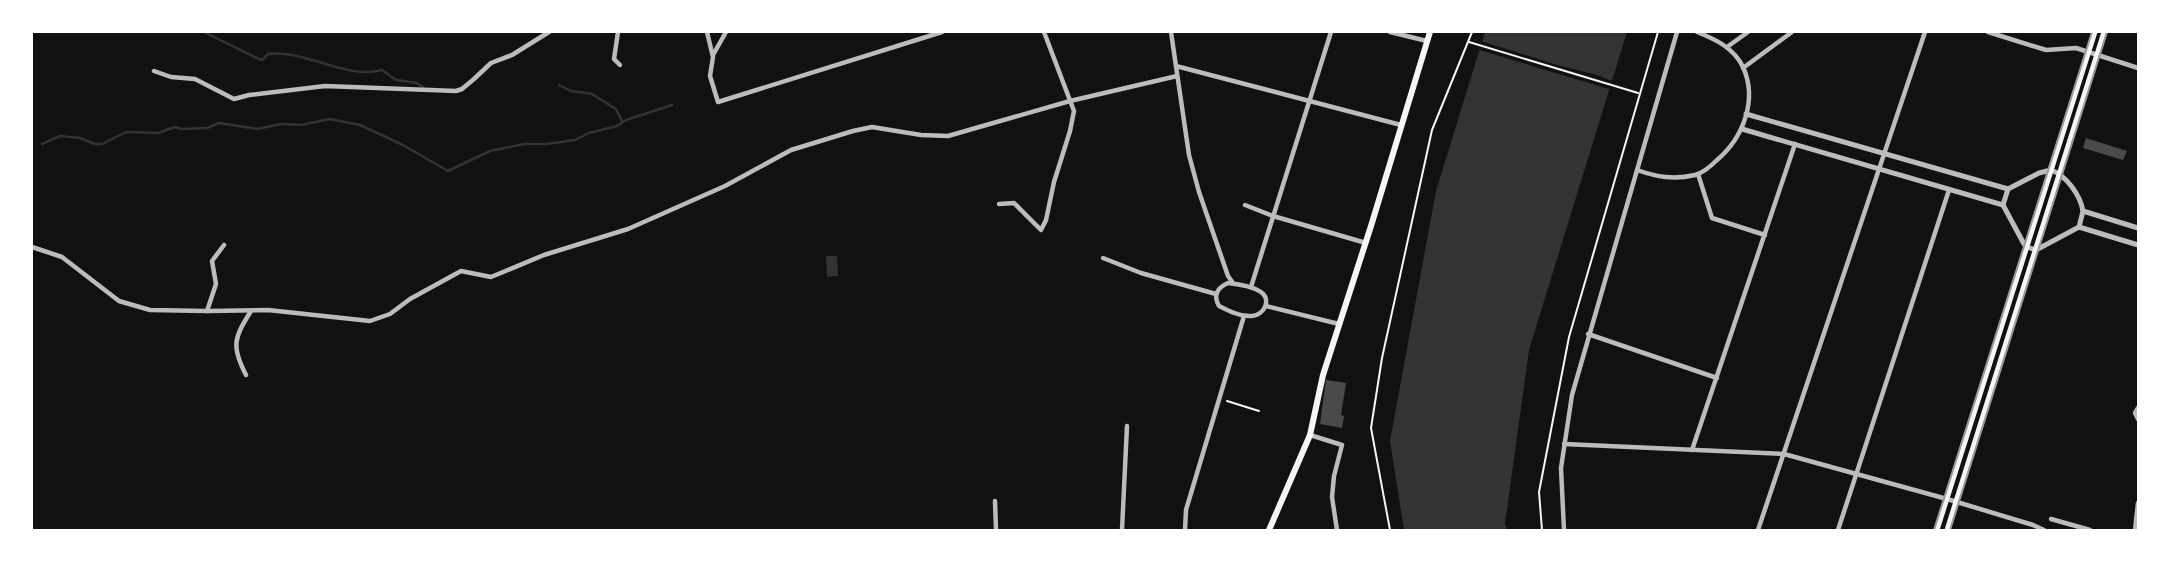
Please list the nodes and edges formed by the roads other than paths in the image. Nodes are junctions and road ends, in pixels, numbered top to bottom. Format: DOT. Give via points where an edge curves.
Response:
graph roads {
  1 [pos="549,32"];
  2 [pos="618,32"];
  3 [pos="707,32"];
  4 [pos="726,32"];
  5 [pos="942,32"];
  6 [pos="1044,32"];
  7 [pos="1171,32"];
  8 [pos="1331,32"];
  9 [pos="1390,32"];
  10 [pos="1430,32"];
  11 [pos="1677,32"];
  12 [pos="1697,32"];
  13 [pos="1748,32"];
  14 [pos="1793,32"];
  15 [pos="1925,32"];
  16 [pos="1988,32"];
  17 [pos="2095,32"];
  18 [pos="2104,32"];
  19 [pos="1427,41"];
  20 [pos="1727,47"];
  21 [pos="2089,52"];
  22 [pos="2097,54"];
  23 [pos="713,57"];
  24 [pos="620,65"];
  25 [pos="1176,66"];
  26 [pos="1743,68"];
  27 [pos="2138,68"];
  28 [pos="154,71"];
  29 [pos="1177,76"];
  30 [pos="1309,100"];
  31 [pos="1070,101"];
  32 [pos="1746,114"];
  33 [pos="1401,125"];
  34 [pos="1742,129"];
  35 [pos="1795,144"];
  36 [pos="1884,153"];
  37 [pos="1879,168"];
  38 [pos="1637,170"];
  39 [pos="2051,170"];
  40 [pos="2059,173"];
  41 [pos="1698,174"];
  42 [pos="2008,189"];
  43 [pos="1949,190"];
  44 [pos="999,204"];
  45 [pos="1245,205"];
  46 [pos="2003,205"];
  47 [pos="2084,211"];
  48 [pos="1273,216"];
  49 [pos="2078,227"];
  50 [pos="2138,228"];
  51 [pos="1765,235"];
  52 [pos="1366,243"];
  53 [pos="223,245"];
  54 [pos="2138,245"];
  55 [pos="32,247"];
  56 [pos="2027,247"];
  57 [pos="2036,250"];
  58 [pos="1102,258"];
  59 [pos="1233,283"];
  60 [pos="1251,287"];
  61 [pos="1216,294"];
  62 [pos="1266,306"];
  63 [pos="251,310"];
  64 [pos="207,311"];
  65 [pos="1244,316"];
  66 [pos="1339,324"];
  67 [pos="1588,334"];
  68 [pos="246,375"];
  69 [pos="1717,378"];
  70 [pos="2138,408"];
  71 [pos="2138,419"];
  72 [pos="1127,426"];
  73 [pos="1310,435"];
  74 [pos="1564,444"];
  75 [pos="1692,450"];
  76 [pos="1784,454"];
  77 [pos="1856,473"];
  78 [pos="1947,499"];
  79 [pos="995,501"];
  80 [pos="1956,503"];
  81 [pos="2138,503"];
  82 [pos="2051,519"];
  83 [pos="996,530"];
  84 [pos="1122,530"];
  85 [pos="1185,530"];
  86 [pos="1269,530"];
  87 [pos="1337,530"];
  88 [pos="1565,530"];
  89 [pos="1758,530"];
  90 [pos="1838,530"];
  91 [pos="1937,530"];
  92 [pos="1947,530"];
  93 [pos="2044,530"];
  94 [pos="2090,530"];
  95 [pos="2135,530"];
  1 -- 28 [label="street" via="491,63 456,91 325,86 234,99 195,79"];
  2 -- 24 [label="street" via="614,59"];
  3 -- 23 [label="street"];
  4 -- 23 [label="street"];
  5 -- 23 [label="street" via="718,102 710,76"];
  6 -- 31 [label="street"];
  7 -- 25 [label="street"];
  8 -- 30 [label="street"];
  9 -- 19 [label="street"];
  10 -- 19 [label="main road"];
  11 -- 38 [label="street"];
  12 -- 20 [label="street"];
  13 -- 20 [label="street"];
  14 -- 26 [label="street"];
  15 -- 36 [label="street"];
  16 -- 21 [label="street" via="2046,50"];
  17 -- 21 [label="main road"];
  18 -- 22 [label="main road"];
  19 -- 33 [label="main road"];
  20 -- 26 [label="street"];
  21 -- 22 [label="street"];
  21 -- 39 [label="main road"];
  22 -- 27 [label="street"];
  22 -- 40 [label="main road"];
  25 -- 29 [label="street"];
  25 -- 30 [label="street"];
  26 -- 32 [label="street" via="1748,90"];
  29 -- 31 [label="street"];
  29 -- 59 [label="street" via="1195,180"];
  30 -- 33 [label="street"];
  30 -- 48 [label="street"];
  31 -- 44 [label="street" via="1074,111 1070,131 1041,230 1014,203"];
  31 -- 63 [label="street" via="947,136 872,127 791,150 725,186 628,229 491,277 461,271 370,321"];
  32 -- 34 [label="street"];
  32 -- 36 [label="street"];
  33 -- 52 [label="main road"];
  34 -- 35 [label="street"];
  34 -- 41 [label="street" via="1723,155"];
  35 -- 37 [label="street"];
  35 -- 51 [label="street"];
  36 -- 37 [label="street"];
  36 -- 42 [label="street"];
  37 -- 43 [label="street"];
  37 -- 76 [label="street"];
  38 -- 41 [label="street" via="1659,177"];
  38 -- 67 [label="street"];
  39 -- 40 [label="street"];
  39 -- 42 [label="street"];
  39 -- 56 [label="main road"];
  40 -- 47 [label="street"];
  40 -- 57 [label="main road"];
  41 -- 51 [label="street" via="1712,218"];
  42 -- 46 [label="street"];
  43 -- 46 [label="street"];
  43 -- 77 [label="street"];
  45 -- 48 [label="street"];
  46 -- 56 [label="street"];
  47 -- 49 [label="street"];
  47 -- 50 [label="street"];
  48 -- 52 [label="street"];
  48 -- 60 [label="street"];
  49 -- 54 [label="street"];
  49 -- 57 [label="street"];
  51 -- 69 [label="street"];
  52 -- 66 [label="main road"];
  53 -- 64 [label="street" via="212,261 216,284"];
  55 -- 64 [label="street" via="62,257 119,301 150,310"];
  56 -- 57 [label="street"];
  56 -- 78 [label="main road"];
  57 -- 80 [label="main road"];
  58 -- 61 [label="street"];
  59 -- 60 [label="street"];
  59 -- 61 [label="street" via="1220,287"];
  60 -- 62 [label="street" via="1262,292"];
  61 -- 65 [label="street" via="1219,306"];
  62 -- 65 [label="street" via="1255,316"];
  62 -- 66 [label="street"];
  63 -- 64 [label="street"];
  63 -- 68 [label="street" via="236,339 236,354"];
  65 -- 85 [label="street" via="1186,510"];
  66 -- 73 [label="main road"];
  67 -- 69 [label="street"];
  67 -- 74 [label="street"];
  69 -- 75 [label="street"];
  70 -- 71 [label="street"];
  72 -- 84 [label="street"];
  73 -- 86 [label="main road"];
  73 -- 87 [label="street" via="1342,445 1332,497"];
  74 -- 75 [label="street"];
  74 -- 88 [label="street" via="1561,488"];
  75 -- 76 [label="street"];
  76 -- 77 [label="street"];
  76 -- 89 [label="street"];
  77 -- 78 [label="street"];
  77 -- 90 [label="street"];
  78 -- 80 [label="street"];
  78 -- 91 [label="main road"];
  79 -- 83 [label="street"];
  80 -- 92 [label="main road"];
  80 -- 93 [label="street"];
  81 -- 95 [label="street"];
  82 -- 94 [label="street"];
}
